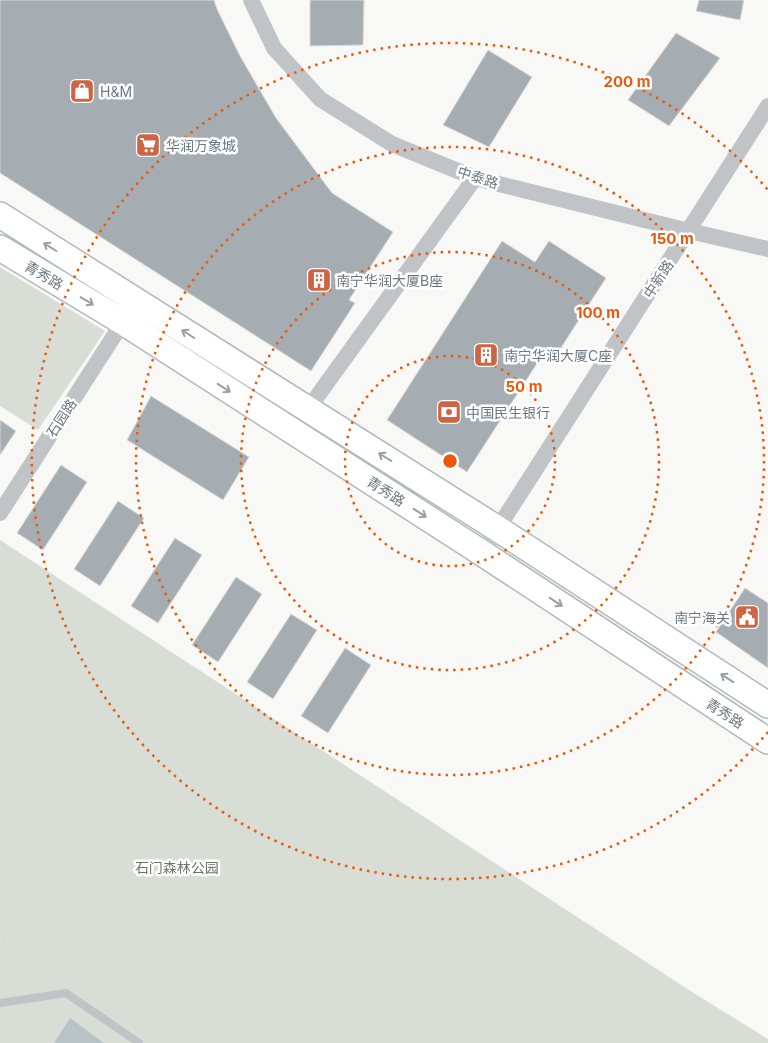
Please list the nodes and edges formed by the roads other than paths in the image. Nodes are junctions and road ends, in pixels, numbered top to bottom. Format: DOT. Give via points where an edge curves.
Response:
graph roads {
  1 [pos="251,0"];
  2 [pos="768,106"];
  3 [pos="475,178"];
  4 [pos="0,215"];
  5 [pos="688,231"];
  6 [pos="0,248"];
  7 [pos="768,248"];
  8 [pos="123,322"];
  9 [pos="308,409"];
  10 [pos="0,513"];
  11 [pos="498,529"];
  12 [pos="482,553"];
  13 [pos="768,705"];
  14 [pos="768,741"];
  15 [pos="0,1003"];
  16 [pos="139,1043"];
  1 -- 3 [label="street, 中泰路" via="274,48 320,99 392,144"];
  2 -- 5 [label="street, 中新路"];
  3 -- 5 [label="street, 中泰路"];
  3 -- 9 [label="street"];
  9 -- 4 [label="main road, 青秀路, one-way"];
  5 -- 7 [label="street, 中泰路"];
  5 -- 11 [label="street, 中新路"];
  6 -- 8 [label="main road, 青秀路, one-way"];
  8 -- 10 [label="street, 石园路"];
  8 -- 12 [label="main road, 青秀路, one-way"];
  11 -- 9 [label="main road, 青秀路, one-way"];
  11 -- 12 [label="street, 中新路"];
  13 -- 11 [label="main road, 青秀路, one-way"];
  12 -- 14 [label="main road, 青秀路, one-way"];
  15 -- 16 [label="lane" via="66,993"];
}
